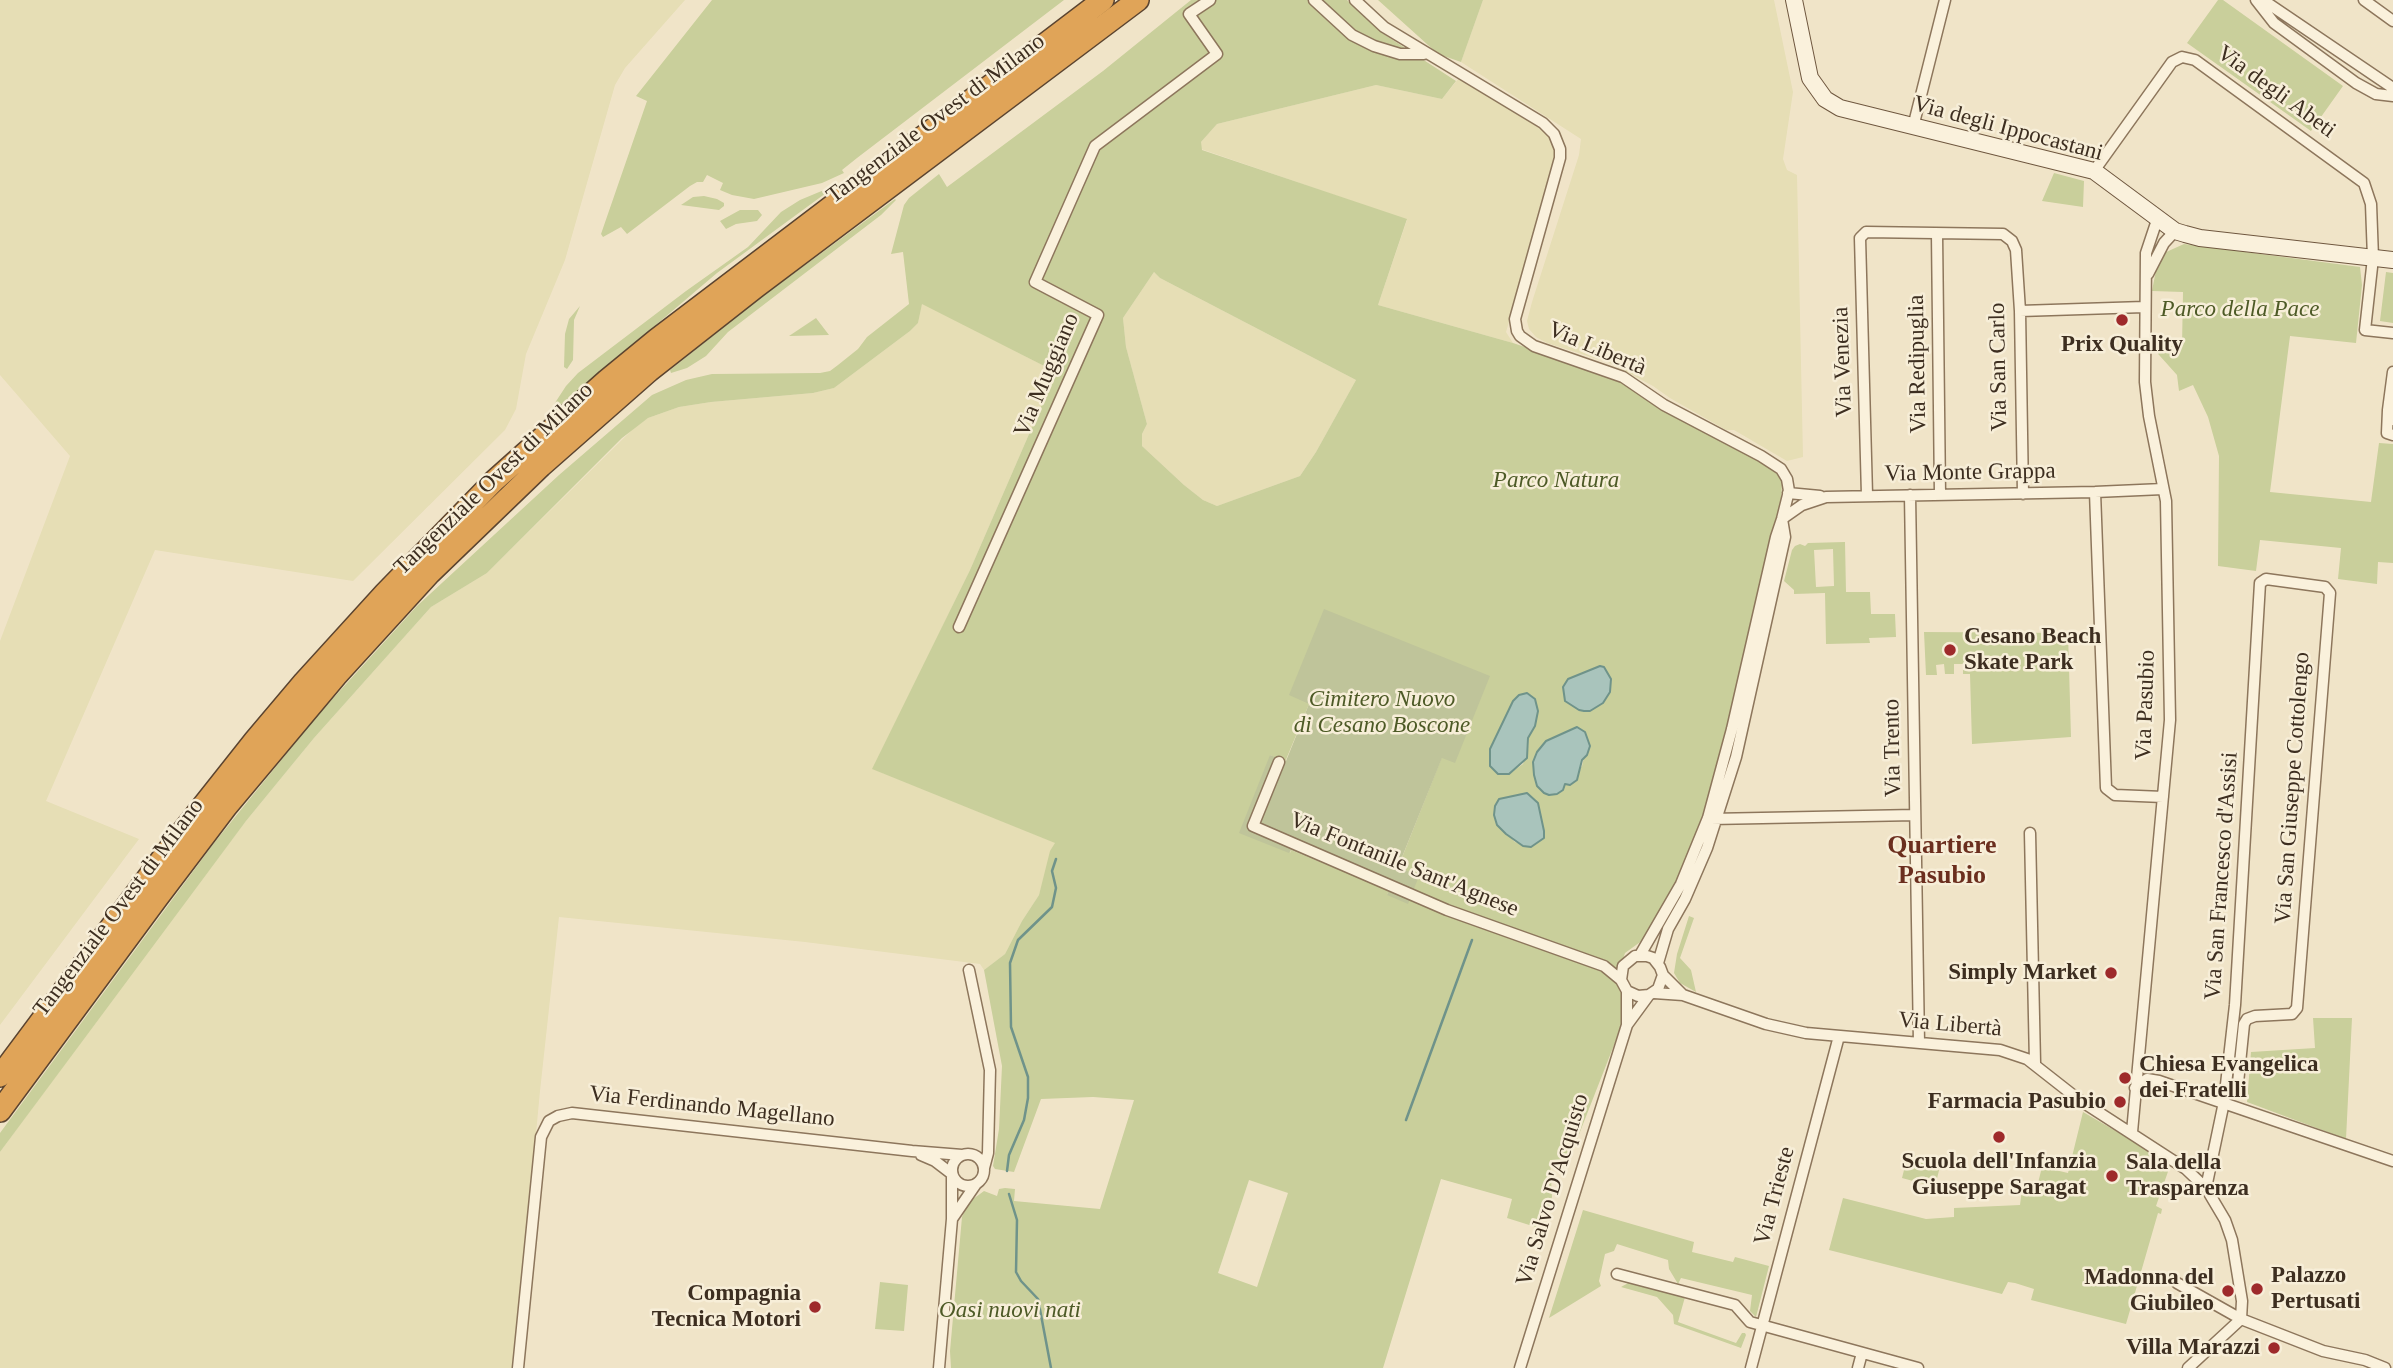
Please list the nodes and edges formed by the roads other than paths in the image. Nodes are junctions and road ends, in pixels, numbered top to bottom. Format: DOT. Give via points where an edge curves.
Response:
graph roads {
  1 [pos="1103,0"];
  2 [pos="1138,0"];
  3 [pos="1210,0"];
  4 [pos="1314,0"];
  5 [pos="1355,0"];
  6 [pos="1794,0"];
  7 [pos="1945,0"];
  8 [pos="2256,0"];
  9 [pos="2263,0"];
  10 [pos="2364,0"];
  11 [pos="2393,21"];
  12 [pos="1427,54"];
  13 [pos="2393,88"];
  14 [pos="2393,96"];
  15 [pos="1913,127"];
  16 [pos="2094,171"];
  17 [pos="2158,218"];
  18 [pos="2175,231"];
  19 [pos="1937,233"];
  20 [pos="2374,258"];
  21 [pos="2393,260"];
  22 [pos="2146,280"];
  23 [pos="2144,307"];
  24 [pos="2020,311"];
  25 [pos="2393,333"];
  26 [pos="2393,372"];
  27 [pos="2391,415"];
  28 [pos="2393,435"];
  29 [pos="2163,489"];
  30 [pos="2095,492"];
  31 [pos="1788,493"];
  32 [pos="2023,494"];
  33 [pos="1867,495"];
  34 [pos="1910,495"];
  35 [pos="1941,495"];
  36 [pos="1826,497"];
  37 [pos="1782,519"];
  38 [pos="2260,583"];
  39 [pos="959,627"];
  40 [pos="1279,762"];
  41 [pos="2163,797"];
  42 [pos="1916,815"];
  43 [pos="1713,819"];
  44 [pos="2031,833"];
  45 [pos="1640,955"];
  46 [pos="1627,961"];
  47 [pos="1658,963"];
  48 [pos="1604,966"];
  49 [pos="969,970"];
  50 [pos="1662,975"];
  51 [pos="1621,980"];
  52 [pos="1627,991"];
  53 [pos="1652,994"];
  54 [pos="1684,995"];
  55 [pos="2247,1019"];
  56 [pos="1627,1025"];
  57 [pos="2034,1032"];
  58 [pos="1839,1035"];
  59 [pos="1919,1043"];
  60 [pos="2009,1051"];
  61 [pos="2035,1063"];
  62 [pos="0,1076"];
  63 [pos="2135,1088"];
  64 [pos="2225,1096"];
  65 [pos="0,1111"];
  66 [pos="2132,1132"];
  67 [pos="988,1135"];
  68 [pos="912,1151"];
  69 [pos="967,1154"];
  70 [pos="2393,1161"];
  71 [pos="984,1168"];
  72 [pos="952,1174"];
  73 [pos="976,1184"];
  74 [pos="2206,1188"];
  75 [pos="952,1219"];
  76 [pos="1617,1274"];
  77 [pos="2176,1283"];
  78 [pos="2241,1319"];
  79 [pos="1762,1325"];
  80 [pos="940,1350"];
  81 [pos="1862,1353"];
  82 [pos="2350,1363"];
  83 [pos="518,1368"];
  84 [pos="939,1368"];
  85 [pos="944,1368"];
  86 [pos="1520,1368"];
  87 [pos="1751,1368"];
  88 [pos="1858,1368"];
  89 [pos="1918,1368"];
  90 [pos="2189,1368"];
  91 [pos="2385,1368"];
  1 -- 62 [label="highway, Tangenziale Ovest di Milano" via="657,339 494,481 384,593 255,740"];
  2 -- 65 [label="highway, Tangenziale Ovest di Milano" via="659,363 569,440 430,573 336,676 228,806"];
  3 -- 39 [label="street, Via Muggiano" via="1189,14 1217,54 1095,146 1035,282 1098,315"];
  4 -- 12 [label="street" via="1352,35 1400,54"];
  5 -- 12 [label="street" via="1384,27"];
  6 -- 15 [label="street, Via degli Ippocastani" via="1806,69 1825,99 1840,108"];
  7 -- 15 [label="street"];
  8 -- 14 [label="street" via="2274,23 2356,83 2376,94"];
  9 -- 13 [label="street"];
  10 -- 11 [label="street"];
  12 -- 31 [label="street, Via Libertà" via="1543,123 1560,149 1515,319 1520,336 1534,346 1623,377 1664,405 1761,456 1781,469"];
  15 -- 16 [label="street, Via degli Ippocastani"];
  16 -- 17 [label="street, Via degli Ippocastani"];
  16 -- 20 [label="street, Via degli Abeti" via="2169,65 2180,58 2193,58 2360,178 2371,204"];
  17 -- 18 [label="street, Via degli Ippocastani"];
  17 -- 22 [label="street, Via Pasubio" via="2146,253"];
  18 -- 20 [label="street, Via degli Ippocastani" via="2200,238"];
  18 -- 22 [label="street"];
  19 -- 24 [label="street, Via San Carlo" via="2003,234 2012,241"];
  19 -- 33 [label="street, Via Venezia" via="1866,232 1860,238"];
  19 -- 35 [label="street, Via Redipuglia"];
  20 -- 21 [label="street, Via degli Ippocastani"];
  20 -- 25 [label="street" via="2365,330"];
  22 -- 23 [label="street, Via Pasubio"];
  23 -- 24 [label="street"];
  23 -- 29 [label="street, Via Pasubio" via="2144,382"];
  24 -- 32 [label="street, Via San Carlo"];
  26 -- 27 [label="street"];
  27 -- 28 [label="street" via="2387,433"];
  29 -- 30 [label="street, Via Monte Grappa"];
  29 -- 41 [label="street, Via Pasubio" via="2170,720"];
  30 -- 32 [label="street, Via Monte Grappa"];
  30 -- 41 [label="street" via="2104,781 2107,791 2115,795"];
  31 -- 36 [label="street"];
  31 -- 37 [label="street"];
  32 -- 35 [label="street, Via Monte Grappa"];
  33 -- 34 [label="street, Via Monte Grappa"];
  33 -- 36 [label="street, Via Monte Grappa"];
  34 -- 35 [label="street, Via Monte Grappa"];
  34 -- 42 [label="street, Via Trento"];
  36 -- 37 [label="street, Via Monte Grappa" via="1802,505"];
  37 -- 43 [label="street" via="1785,537 1736,757"];
  38 -- 55 [label="street, Via San Giuseppe Cottolengo" via="2266,579 2325,587 2330,593 2297,1008 2292,1014"];
  38 -- 64 [label="street, Via San Francesco d'Assisi" via="2237,982"];
  40 -- 48 [label="street, Via Fontanile Sant'Agnese" via="1253,826 1424,900"];
  41 -- 63 [label="street, Via Pasubio"];
  42 -- 43 [label="street"];
  42 -- 59 [label="street, Via Trento"];
  43 -- 45 [label="street"];
  43 -- 47 [label="street" via="1707,848 1668,929"];
  44 -- 57 [label="street"];
  45 -- 46 [label="street"];
  45 -- 47 [label="street"];
  46 -- 48 [label="street"];
  46 -- 51 [label="street"];
  47 -- 50 [label="street"];
  48 -- 51 [label="street"];
  49 -- 67 [label="street" via="990,1070"];
  50 -- 53 [label="street" via="1661,985"];
  50 -- 54 [label="street"];
  51 -- 52 [label="street"];
  52 -- 53 [label="street" via="1638,996"];
  52 -- 56 [label="street"];
  53 -- 54 [label="street"];
  53 -- 56 [label="street"];
  54 -- 58 [label="street, Via Libertà" via="1791,1031"];
  55 -- 64 [label="street, Via San Francesco d'Assisi" via="2238,1083"];
  56 -- 86 [label="street, Via Salvo D'Acquisto"];
  57 -- 60 [label="street" via="2023,1046"];
  57 -- 61 [label="street"];
  58 -- 59 [label="street, Via Libertà"];
  58 -- 79 [label="street, Via Trieste"];
  59 -- 60 [label="street, Via Libertà"];
  60 -- 61 [label="street, Via Libertà"];
  61 -- 66 [label="street, Via Libertà" via="2078,1098"];
  63 -- 64 [label="street" via="2152,1079"];
  63 -- 66 [label="street, Via Pasubio"];
  64 -- 70 [label="street"];
  64 -- 74 [label="street, Via San Francesco d'Assisi"];
  66 -- 74 [label="street, Via Libertà"];
  67 -- 69 [label="street" via="981,1147"];
  67 -- 71 [label="street"];
  68 -- 69 [label="street, Via Ferdinando Magellano"];
  68 -- 72 [label="street, Via Ferdinando Magellano"];
  68 -- 83 [label="street, Via Ferdinando Magellano" via="572,1113 558,1116 549,1121 541,1137"];
  69 -- 71 [label="street" via="980,1159"];
  69 -- 72 [label="street" via="952,1165"];
  71 -- 73 [label="street"];
  72 -- 73 [label="street" via="961,1185"];
  72 -- 75 [label="street"];
  73 -- 75 [label="street"];
  74 -- 78 [label="street, Via Libertà" via="2232,1240"];
  75 -- 80 [label="street"];
  76 -- 79 [label="street" via="1735,1305 1751,1322"];
  77 -- 78 [label="street"];
  78 -- 82 [label="street"];
  78 -- 90 [label="street"];
  79 -- 81 [label="street"];
  79 -- 87 [label="street, Via Trieste"];
  80 -- 84 [label="street"];
  80 -- 85 [label="street"];
  81 -- 88 [label="street"];
  81 -- 89 [label="street"];
  82 -- 91 [label="street" via="2365,1360"];
}
